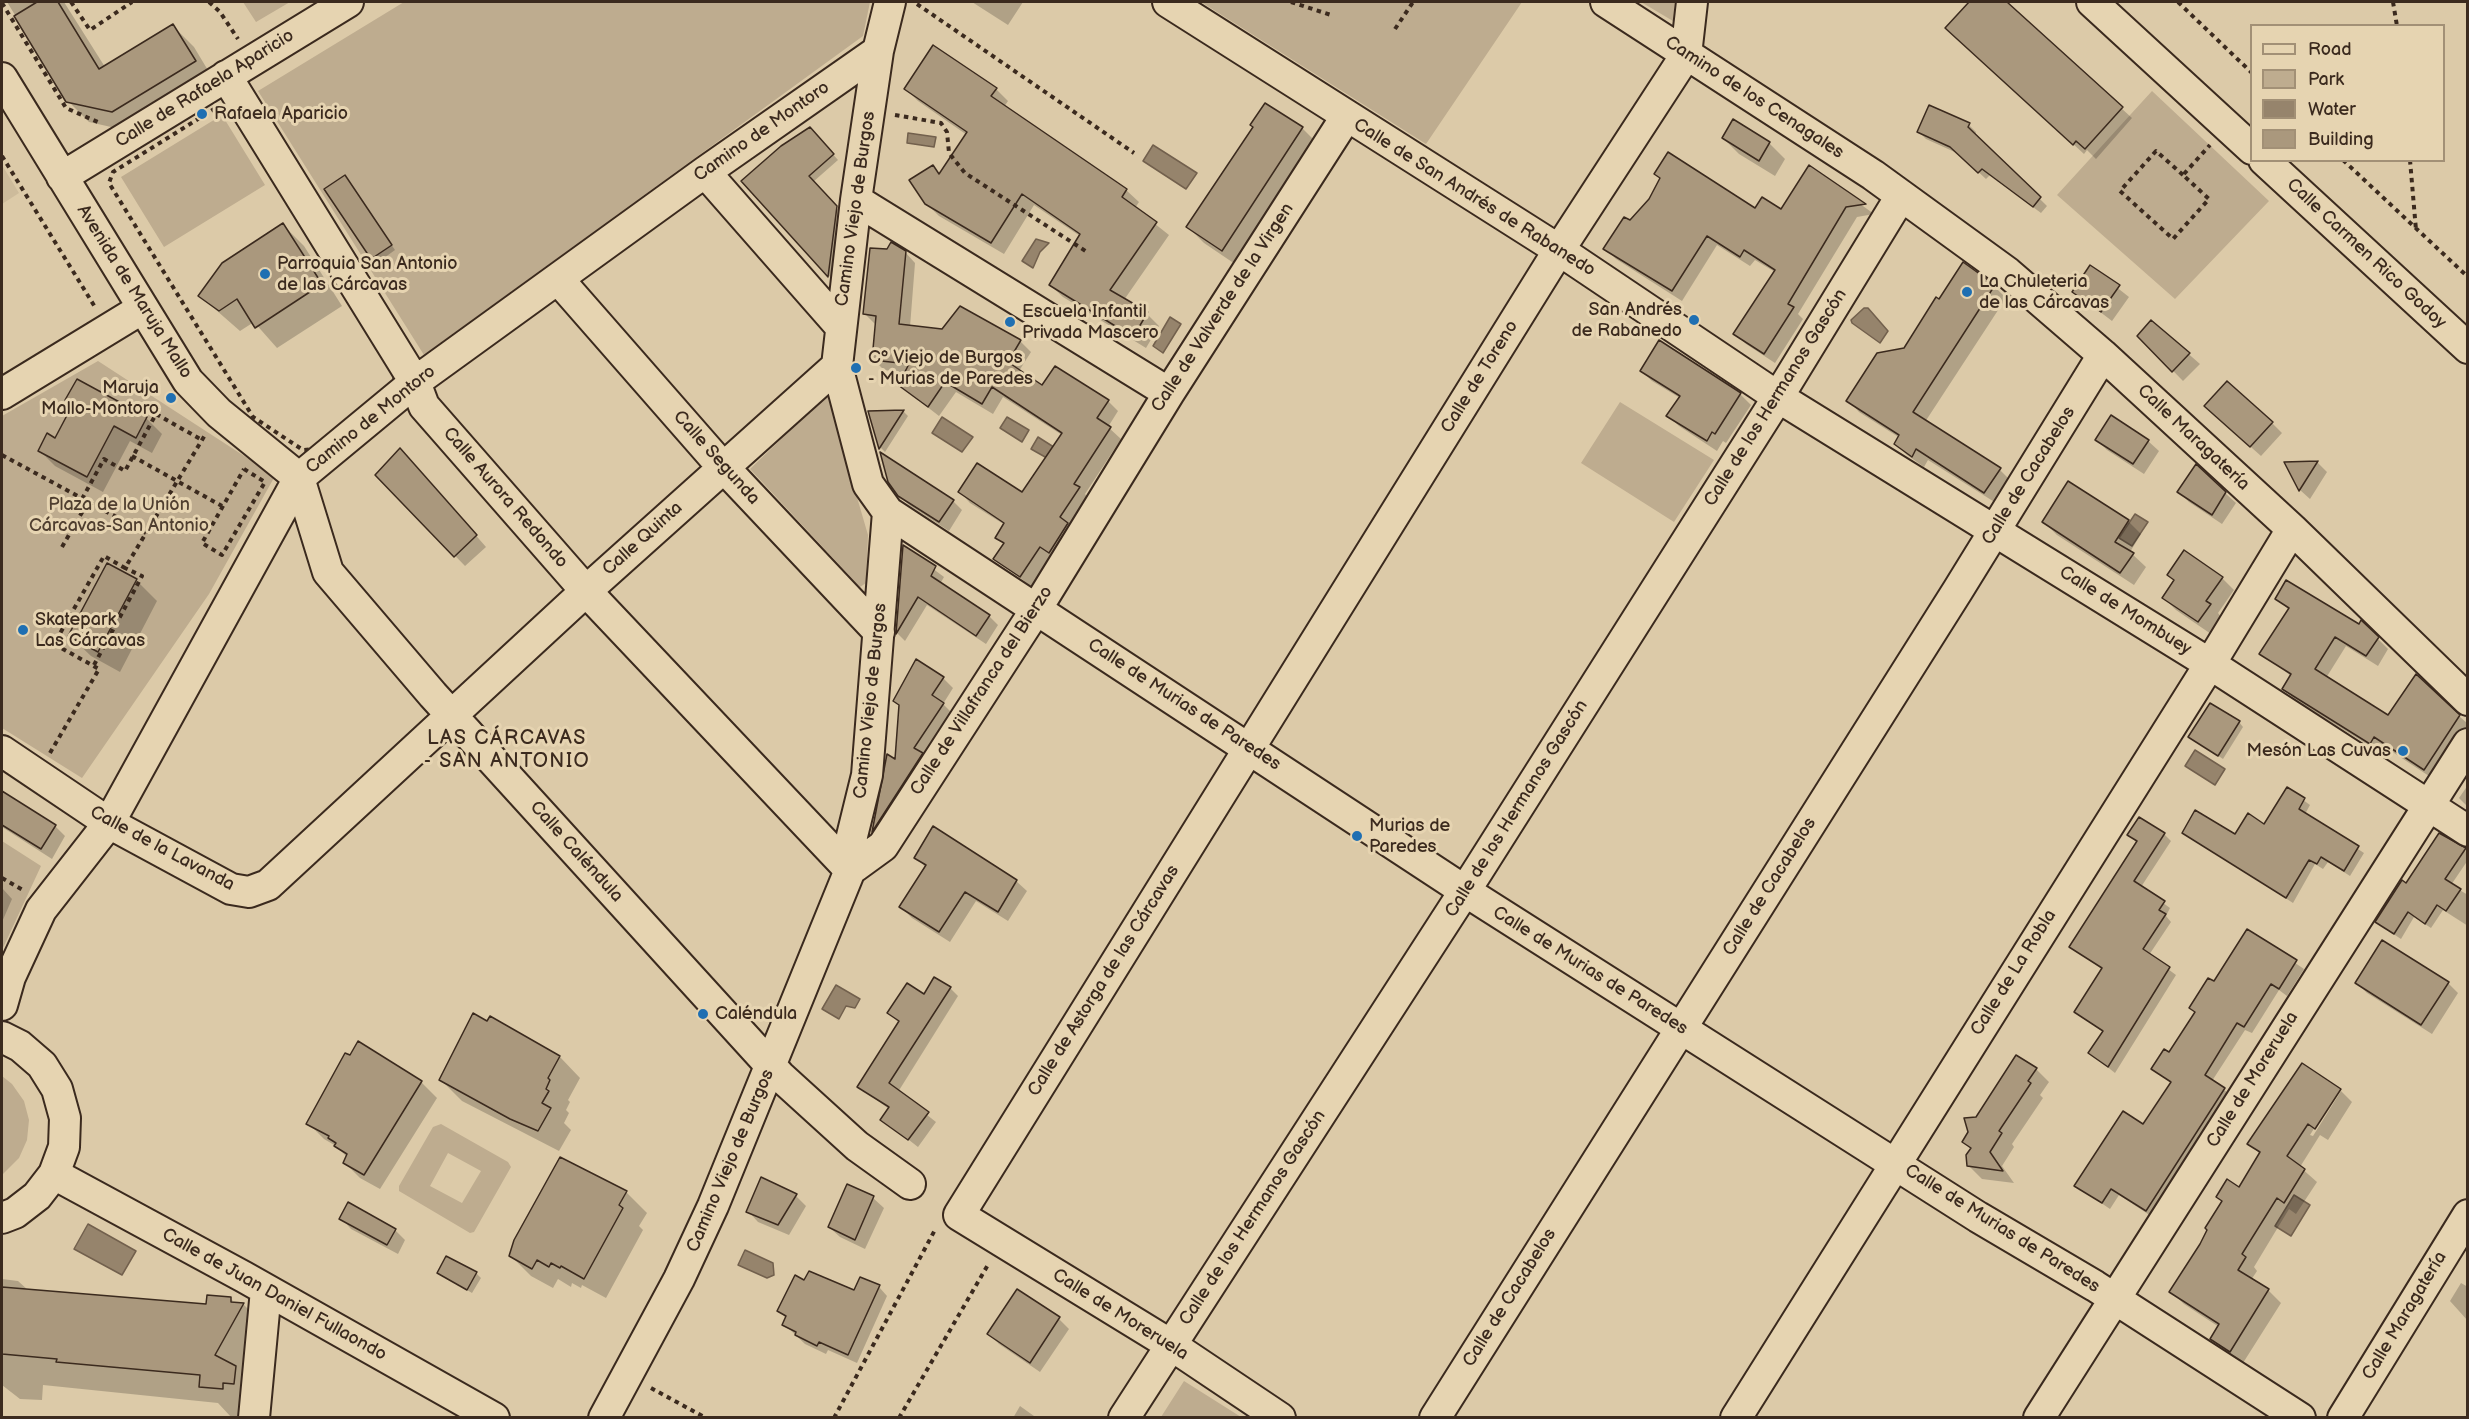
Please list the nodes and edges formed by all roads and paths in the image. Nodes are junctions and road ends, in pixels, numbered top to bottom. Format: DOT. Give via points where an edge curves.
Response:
graph roads {
  1 [pos="8,2"];
  2 [pos="71,2"];
  3 [pos="132,2"];
  4 [pos="209,2"];
  5 [pos="348,2"];
  6 [pos="903,2"];
  7 [pos="1168,2"];
  8 [pos="1291,2"];
  9 [pos="1413,2"];
  10 [pos="1606,2"];
  11 [pos="1692,2"];
  12 [pos="2092,2"];
  13 [pos="2178,2"];
  14 [pos="2393,2"];
  15 [pos="2,4"];
  16 [pos="1331,15"];
  17 [pos="2397,24"];
  18 [pos="1395,29"];
  19 [pos="244,36"];
  20 [pos="238,40"];
  21 [pos="230,45"];
  22 [pos="878,51"];
  23 [pos="1686,55"];
  24 [pos="2250,71"];
  25 [pos="226,76"];
  26 [pos="2,78"];
  27 [pos="891,114"];
  28 [pos="1346,117"];
  29 [pos="102,124"];
  30 [pos="2226,126"];
  31 [pos="2250,147"];
  32 [pos="1134,153"];
  33 [pos="2,156"];
  34 [pos="2266,162"];
  35 [pos="2345,162"];
  36 [pos="2410,162"];
  37 [pos="112,171"];
  38 [pos="705,172"];
  39 [pos="2183,175"];
  40 [pos="62,177"];
  41 [pos="1901,196"];
  42 [pos="856,200"];
  43 [pos="2416,230"];
  44 [pos="1559,250"];
  45 [pos="1087,252"];
  46 [pos="2468,277"];
  47 [pos="558,279"];
  48 [pos="143,308"];
  49 [pos="96,313"];
  50 [pos="841,327"];
  51 [pos="2468,348"];
  52 [pos="2103,355"];
  53 [pos="837,366"];
  54 [pos="416,382"];
  55 [pos="1169,393"];
  56 [pos="2,394"];
  57 [pos="1778,397"];
  58 [pos="207,432"];
  59 [pos="202,440"];
  60 [pos="2,455"];
  61 [pos="132,456"];
  62 [pos="723,466"];
  63 [pos="299,478"];
  64 [pos="178,481"];
  65 [pos="82,499"];
  66 [pos="1101,501"];
  67 [pos="88,502"];
  68 [pos="222,506"];
  69 [pos="888,512"];
  70 [pos="1995,529"];
  71 [pos="2292,529"];
  72 [pos="146,533"];
  73 [pos="62,547"];
  74 [pos="125,568"];
  75 [pos="586,591"];
  76 [pos="1036,608"];
  77 [pos="879,632"];
  78 [pos="2210,664"];
  79 [pos="94,665"];
  80 [pos="2468,700"];
  81 [pos="453,717"];
  82 [pos="2468,744"];
  83 [pos="1249,748"];
  84 [pos="2,751"];
  85 [pos="47,758"];
  86 [pos="2428,805"];
  87 [pos="109,823"];
  88 [pos="2468,831"];
  89 [pos="850,870"];
  90 [pos="2,878"];
  91 [pos="1465,891"];
  92 [pos="32,895"];
  93 [pos="2,1005"];
  94 [pos="1681,1028"];
  95 [pos="2,1038"];
  96 [pos="772,1066"];
  97 [pos="1895,1163"];
  98 [pos="54,1174"];
  99 [pos="910,1184"];
  100 [pos="2468,1215"];
  101 [pos="950,1217"];
  102 [pos="2,1218"];
  103 [pos="1002,1241"];
  104 [pos="266,1290"];
  105 [pos="2115,1298"];
  106 [pos="1171,1345"];
  107 [pos="644,1383"];
  108 [pos="254,1418"];
  109 [pos="494,1418"];
  110 [pos="604,1418"];
  111 [pos="706,1418"];
  112 [pos="834,1418"];
  113 [pos="899,1418"];
  114 [pos="1124,1418"];
  115 [pos="1280,1418"];
  116 [pos="1435,1418"];
  117 [pos="1736,1418"];
  118 [pos="2039,1418"];
  119 [pos="2300,1418"];
  120 [pos="2343,1418"];
  1 -- 15 [label="path"];
  2 -- 3 [label="path" via="90,30"];
  4 -- 20 [label="path"];
  5 -- 25 [label="street, Calle de Rafaela Aparicio"];
  6 -- 22 [label="street, Camino Viejo de Burgos"];
  6 -- 32 [label="path"];
  7 -- 28 [label="street, Calle de San Andrés de Rabanedo"];
  8 -- 16 [label="path"];
  9 -- 18 [label="path"];
  10 -- 23 [label="street, Camino de los Cenagales"];
  11 -- 23 [label="street, Calle de Toreno"];
  12 -- 30 [label="street"];
  13 -- 24 [label="path"];
  14 -- 17 [label="path"];
  15 -- 29 [label="path" via="66,108"];
  19 -- 20 [label="path"];
  20 -- 21 [label="path"];
  22 -- 38 [label="street, Camino de Montoro"];
  22 -- 42 [label="street, Camino Viejo de Burgos"];
  23 -- 41 [label="street, Camino de los Cenagales"];
  23 -- 44 [label="street, Calle de Toreno"];
  25 -- 40 [label="street, Calle de Rafaela Aparicio"];
  25 -- 54 [label="street, Calle Aurora Redondo"];
  26 -- 40 [label="street, Avenida de Maruja Mallo"];
  27 -- 45 [label="path" via="941,123 947,132 949,153 965,173"];
  28 -- 44 [label="street, Calle de San Andrés de Rabanedo"];
  28 -- 55 [label="street, Calle de Valverde de la Virgen"];
  30 -- 31 [label="street"];
  30 -- 39 [label="path"];
  33 -- 49 [label="path"];
  34 -- 51 [label="street, Calle Carmen Rico Godoy"];
  35 -- 43 [label="path"];
  36 -- 43 [label="path"];
  37 -- 37 [label="path" via="219,105 231,111 395,376 393,384 315,449 303,450 253,417 109,183"];
  38 -- 47 [label="street, Camino de Montoro"];
  38 -- 50 [label="street"];
  39 -- 39 [label="path" via="2209,199 2173,239 2120,191 2156,151"];
  40 -- 48 [label="street, Avenida de Maruja Mallo"];
  41 -- 52 [label="street, Calle Maragatería" via="2008,273"];
  41 -- 57 [label="street, Calle de los Hermanos Gascón"];
  42 -- 50 [label="street, Camino Viejo de Burgos"];
  42 -- 55 [label="street"];
  43 -- 46 [label="path"];
  44 -- 57 [label="street, Calle de San Andrés de Rabanedo"];
  44 -- 83 [label="street, Calle de Toreno"];
  47 -- 54 [label="street, Camino de Montoro"];
  47 -- 62 [label="street, Calle Segunda"];
  48 -- 56 [label="street"];
  48 -- 63 [label="street, Avenida de Maruja Mallo" via="188,381 219,413"];
  50 -- 53 [label="street, Camino Viejo de Burgos"];
  52 -- 70 [label="street, Calle de Cacabelos"];
  52 -- 71 [label="street, Calle Maragatería"];
  53 -- 62 [label="street, Calle Quinta"];
  53 -- 69 [label="street, Camino Viejo de Burgos" via="868,484"];
  54 -- 63 [label="street, Camino de Montoro"];
  54 -- 75 [label="street, Calle Aurora Redondo" via="424,406"];
  55 -- 66 [label="street, Calle de Valverde de la Virgen"];
  57 -- 70 [label="street, Calle de Mombuey"];
  57 -- 91 [label="street, Calle de los Hermanos Gascón"];
  58 -- 59 [label="path"];
  59 -- 61 [label="path" via="156,414"];
  59 -- 64 [label="path"];
  60 -- 65 [label="path"];
  61 -- 64 [label="path"];
  61 -- 65 [label="path" via="124,471 104,459"];
  62 -- 75 [label="street, Calle Quinta"];
  62 -- 77 [label="street, Calle Segunda"];
  63 -- 81 [label="street, Calle Caléndula" via="328,572"];
  63 -- 87 [label="street, Camino de Montoro"];
  64 -- 68 [label="path"];
  64 -- 72 [label="path"];
  65 -- 67 [label="path"];
  66 -- 76 [label="street, Calle de Villafranca del Bierzo"];
  67 -- 72 [label="path"];
  67 -- 73 [label="path"];
  68 -- 68 [label="path" via="202,543 222,555 265,482 244,469"];
  69 -- 76 [label="street, Calle de Murias de Paredes"];
  69 -- 77 [label="street, Camino Viejo de Burgos"];
  70 -- 78 [label="street, Calle de Mombuey"];
  70 -- 94 [label="street, Calle de Cacabelos"];
  71 -- 78 [label="street, Calle de La Robla"];
  71 -- 80 [label="street, Calle Maragatería"];
  72 -- 74 [label="path"];
  74 -- 79 [label="path" via="142,576"];
  74 -- 79 [label="path" via="104,556 54,644"];
  75 -- 81 [label="street, Calle Quinta"];
  75 -- 89 [label="street, Calle Aurora Redondo"];
  76 -- 83 [label="street, Calle de Murias de Paredes"];
  76 -- 89 [label="street, Calle de Villafranca del Bierzo" via="883,846"];
  77 -- 89 [label="street, Camino Viejo de Burgos" via="867,775 852,837"];
  78 -- 86 [label="street, Calle de Mombuey"];
  78 -- 97 [label="street, Calle de La Robla"];
  79 -- 85 [label="path" via="99,669"];
  81 -- 87 [label="street, Calle de la Lavanda" via="268,885 249,892 231,890"];
  81 -- 96 [label="street, Calle Caléndula"];
  82 -- 86 [label="street, Calle de Moreruela"];
  83 -- 91 [label="street, Calle de Murias de Paredes"];
  83 -- 101 [label="street, Calle de Astorga de las Cárcavas"];
  84 -- 87 [label="street, Calle de la Lavanda"];
  86 -- 88 [label="street, Calle de Mombuey"];
  86 -- 105 [label="street, Calle de Moreruela"];
  87 -- 93 [label="street, Camino de Montoro" via="41,910 10,977"];
  89 -- 96 [label="street, Camino Viejo de Burgos"];
  90 -- 92 [label="path"];
  91 -- 94 [label="street, Calle de Murias de Paredes"];
  91 -- 106 [label="street, Calle de los Hermanos Gascón"];
  94 -- 97 [label="street, Calle de Murias de Paredes"];
  94 -- 116 [label="street, Calle de Cacabelos"];
  95 -- 98 [label="street" via="20,1046 42,1065 57,1089 64,1118 64,1147"];
  96 -- 99 [label="street, Calle Caléndula" via="857,1146"];
  96 -- 110 [label="street, Camino Viejo de Burgos" via="684,1268"];
  97 -- 105 [label="street, Calle de Murias de Paredes"];
  97 -- 117 [label="street, Calle de La Robla"];
  98 -- 102 [label="street" via="37,1197"];
  98 -- 104 [label="street, Calle de Juan Daniel Fullaondo"];
  100 -- 120 [label="street, Calle Maragatería"];
  101 -- 103 [label="street, Calle de Moreruela"];
  101 -- 112 [label="path"];
  103 -- 106 [label="street, Calle de Moreruela"];
  103 -- 113 [label="path"];
  104 -- 108 [label="street"];
  104 -- 109 [label="street, Calle de Juan Daniel Fullaondo"];
  105 -- 118 [label="street, Calle de Moreruela"];
  105 -- 119 [label="street, Calle de Murias de Paredes"];
  106 -- 114 [label="street, Calle de los Hermanos Gascón"];
  106 -- 115 [label="street, Calle de Moreruela"];
  107 -- 111 [label="path"];
}
